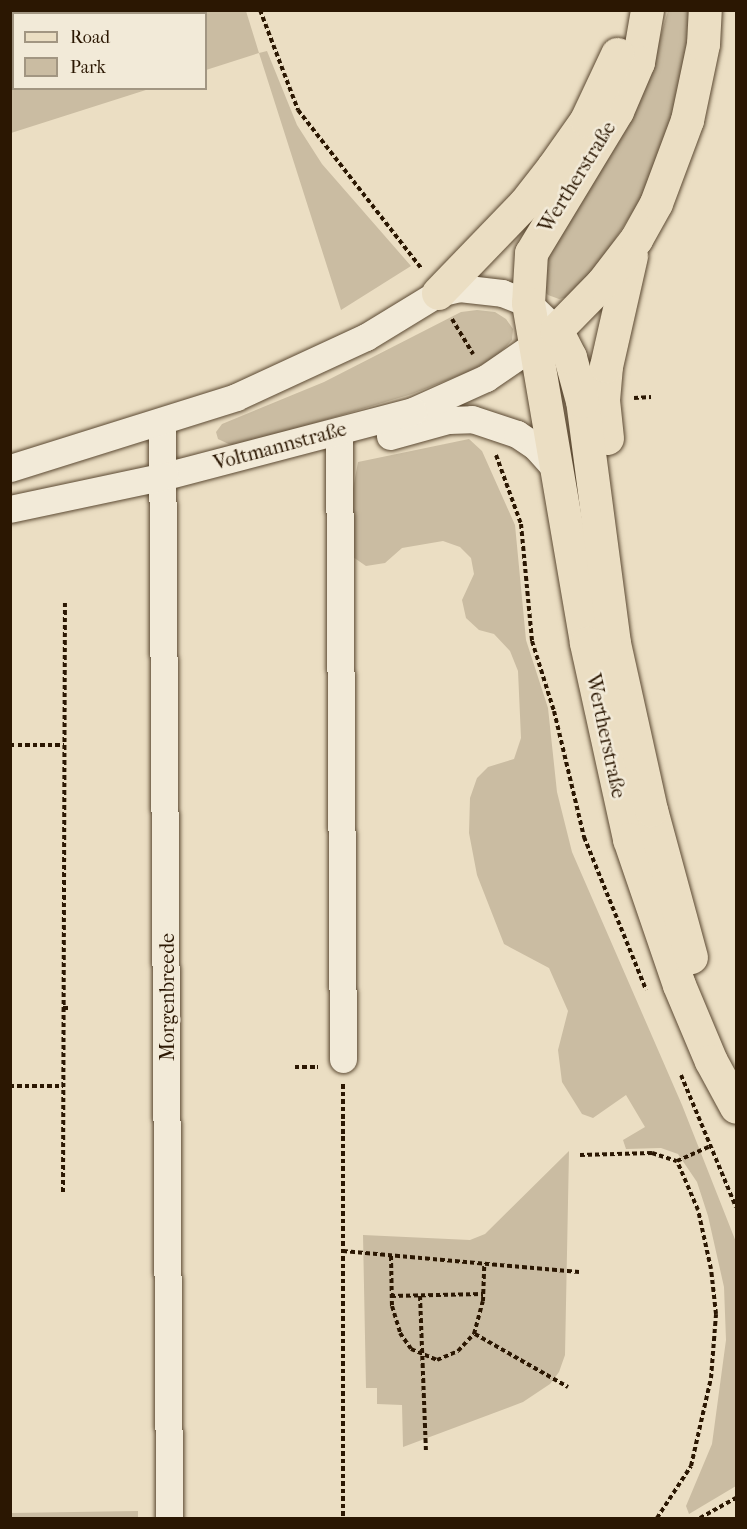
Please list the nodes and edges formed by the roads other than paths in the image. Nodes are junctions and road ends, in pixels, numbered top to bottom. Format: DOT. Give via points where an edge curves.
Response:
graph roads {
  1 [pos="634,10"];
  2 [pos="647,10"];
  3 [pos="705,10"];
  4 [pos="636,239"];
  5 [pos="528,303"];
  6 [pos="445,306"];
  7 [pos="546,338"];
  8 [pos="162,422"];
  9 [pos="339,431"];
  10 [pos="10,468"];
  11 [pos="559,473"];
  12 [pos="165,476"];
  13 [pos="10,509"];
  14 [pos="633,718"];
  15 [pos="331,1063"];
  16 [pos="736,1095"];
  17 [pos="736,1107"];
  18 [pos="169,1518"];
  1 -- 6 [label="main road, Wertherstraße" via="586,120"];
  2 -- 5 [label="main road, Wertherstraße" via="638,62 617,111 531,253"];
  3 -- 4 [label="main road, Wertherstraße" via="703,44 687,120 669,173"];
  4 -- 7 [label="main road, Wertherstraße" via="580,309"];
  4 -- 14 [label="main road, Wertherstraße" via="610,333 603,400 631,651"];
  5 -- 6 [label="street" via="481,289"];
  5 -- 7 [label="main road, Wertherstraße"];
  6 -- 8 [label="street" via="236,397"];
  7 -- 9 [label="street, Voltmannstraße" via="486,378 435,402"];
  7 -- 11 [label="main road, Wertherstraße"];
  7 -- 14 [label="main road, Wertherstraße" via="570,357 582,401 614,643"];
  8 -- 10 [label="street"];
  8 -- 12 [label="street, Morgenbreede"];
  9 -- 11 [label="street" via="363,439 472,419 517,434 535,446"];
  9 -- 12 [label="street, Voltmannstraße"];
  9 -- 15 [label="street"];
  11 -- 17 [label="main road, Wertherstraße" via="586,643 629,839 679,985 711,1061"];
  12 -- 13 [label="street, Voltmannstraße"];
  12 -- 18 [label="street, Morgenbreede"];
  14 -- 16 [label="main road, Wertherstraße" via="672,894"];
}
